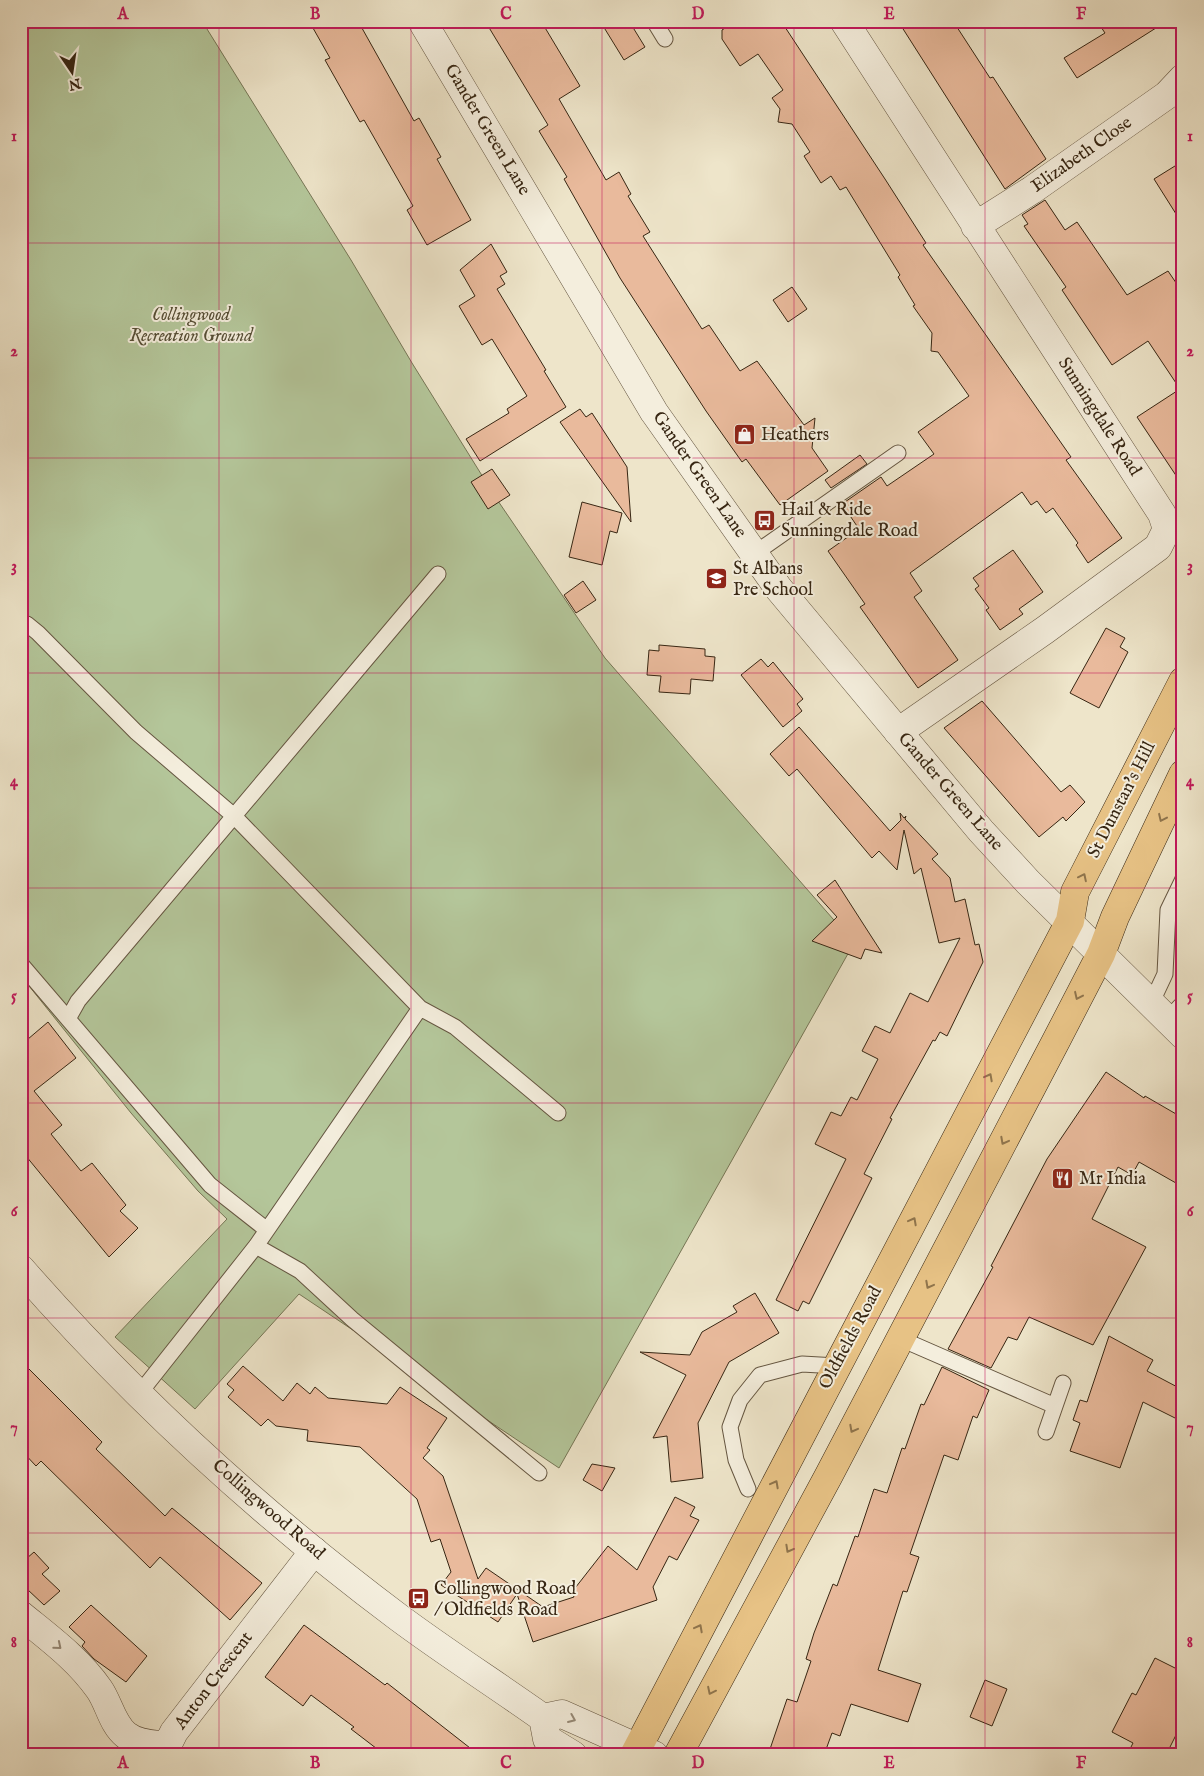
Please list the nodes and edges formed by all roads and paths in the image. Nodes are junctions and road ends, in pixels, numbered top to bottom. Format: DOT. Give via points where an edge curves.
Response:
graph roads {
  1 [pos="422,21"];
  2 [pos="654,21"];
  3 [pos="844,21"];
  4 [pos="665,38"];
  5 [pos="1183,78"];
  6 [pos="975,226"];
  7 [pos="898,454"];
  8 [pos="754,554"];
  9 [pos="438,574"];
  10 [pos="21,625"];
  11 [pos="1183,681"];
  12 [pos="898,732"];
  13 [pos="1183,774"];
  14 [pos="234,816"];
  15 [pos="1183,879"];
  16 [pos="1070,922"];
  17 [pos="1101,954"];
  18 [pos="21,964"];
  19 [pos="420,1008"];
  20 [pos="1171,1015"];
  21 [pos="68,1019"];
  22 [pos="558,1114"];
  23 [pos="267,1230"];
  24 [pos="256,1246"];
  25 [pos="21,1269"];
  26 [pos="901,1339"];
  27 [pos="837,1366"];
  28 [pos="1063,1383"];
  29 [pos="139,1394"];
  30 [pos="1055,1406"];
  31 [pos="1046,1432"];
  32 [pos="539,1473"];
  33 [pos="748,1489"];
  34 [pos="314,1551"];
  35 [pos="21,1615"];
  36 [pos="543,1718"];
  37 [pos="135,1748"];
  38 [pos="166,1750"];
  39 [pos="641,1753"];
  40 [pos="573,1755"];
  41 [pos="678,1755"];
  1 -- 8 [label="street, Gander Green Lane" via="654,412"];
  2 -- 4 [label="lane"];
  3 -- 6 [label="street, Sunningdale Road"];
  5 -- 6 [label="street, Elizabeth Close" via="1167,95"];
  6 -- 12 [label="street, Sunningdale Road" via="1162,514 1167,529 1158,547 1046,630"];
  7 -- 8 [label="lane"];
  8 -- 12 [label="street, Gander Green Lane" via="779,589"];
  9 -- 14 [label="lane"];
  10 -- 14 [label="lane" via="28,624 136,732"];
  16 -- 11 [label="highway, St Dunstan's Hill, one-way" via="1075,892"];
  12 -- 16 [label="street, Gander Green Lane" via="981,831"];
  13 -- 17 [label="highway, one-way"];
  14 -- 19 [label="lane"];
  14 -- 21 [label="lane" via="78,1001"];
  15 -- 20 [label="lane" via="1168,910 1165,974"];
  16 -- 17 [label="street, Gander Green Lane"];
  27 -- 16 [label="highway, Oldfields Road, one-way"];
  17 -- 20 [label="street, Gander Green Lane"];
  17 -- 26 [label="highway, one-way"];
  18 -- 21 [label="lane"];
  19 -- 22 [label="lane" via="455,1027"];
  19 -- 23 [label="lane"];
  21 -- 23 [label="lane" via="210,1185"];
  23 -- 24 [label="lane"];
  24 -- 29 [label="lane"];
  24 -- 32 [label="lane" via="300,1272 352,1319"];
  25 -- 29 [label="street, Collingwood Road"];
  26 -- 30 [label="lane"];
  26 -- 41 [label="highway, one-way"];
  27 -- 33 [label="lane" via="802,1364 760,1375 740,1400 730,1427 736,1460"];
  39 -- 27 [label="highway, Oldfields Road, one-way"];
  28 -- 30 [label="lane"];
  29 -- 34 [label="street, Collingwood Road"];
  30 -- 31 [label="lane"];
  34 -- 36 [label="street, Collingwood Road" via="398,1617"];
  34 -- 38 [label="street, Anton Crescent" via="174,1732"];
  35 -- 37 [label="street, Anton Crescent, one-way" via="78,1664 100,1691 108,1709"];
  36 -- 39 [label="street, one-way" via="562,1714"];
  36 -- 40 [label="street" via="547,1739"];
  37 -- 38 [label="street, Anton Crescent"];
}
